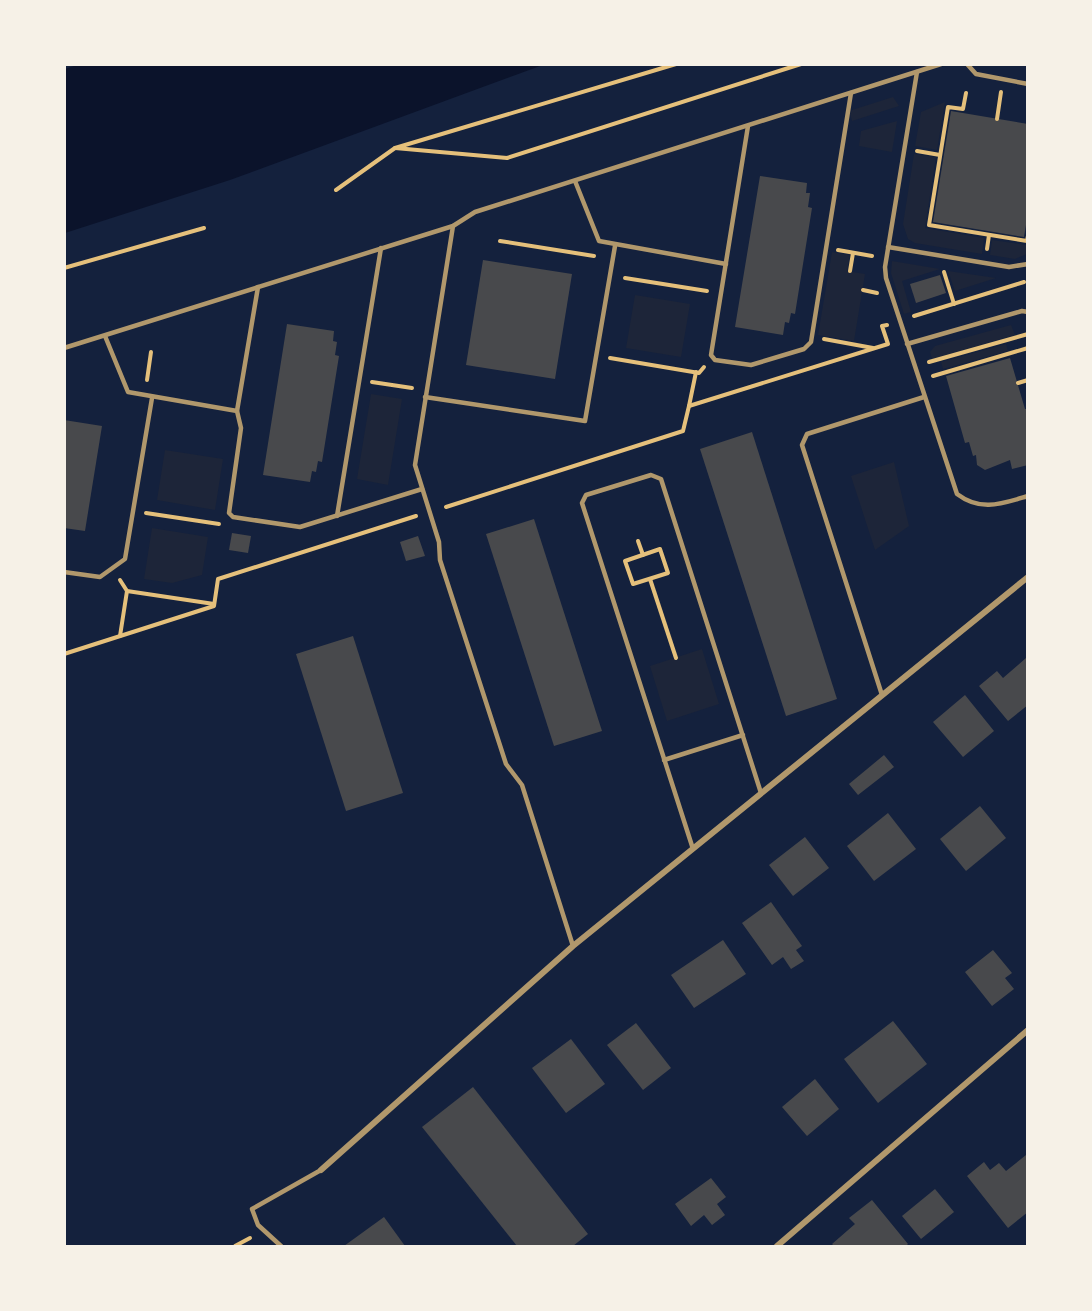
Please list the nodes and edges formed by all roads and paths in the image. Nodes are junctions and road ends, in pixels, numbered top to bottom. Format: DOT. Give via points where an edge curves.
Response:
graph roads {
  1 [pos="676,64"];
  2 [pos="801,64"];
  3 [pos="941,64"];
  4 [pos="967,64"];
  5 [pos="917,72"];
  6 [pos="1003,80"];
  7 [pos="1028,84"];
  8 [pos="851,93"];
  9 [pos="966,93"];
  10 [pos="997,119"];
  11 [pos="748,126"];
  12 [pos="394,148"];
  13 [pos="904,149"];
  14 [pos="940,155"];
  15 [pos="575,181"];
  16 [pos="336,190"];
  17 [pos="453,226"];
  18 [pos="204,228"];
  19 [pos="1028,236"];
  20 [pos="500,241"];
  21 [pos="615,246"];
  22 [pos="888,247"];
  23 [pos="381,248"];
  24 [pos="826,248"];
  25 [pos="853,253"];
  26 [pos="945,256"];
  27 [pos="598,257"];
  28 [pos="886,258"];
  29 [pos="726,264"];
  30 [pos="1028,264"];
  31 [pos="64,268"];
  32 [pos="850,271"];
  33 [pos="625,278"];
  34 [pos="1028,280"];
  35 [pos="258,287"];
  36 [pos="713,292"];
  37 [pos="954,304"];
  38 [pos="1028,312"];
  39 [pos="907,318"];
  40 [pos="890,324"];
  41 [pos="1028,334"];
  42 [pos="105,336"];
  43 [pos="811,337"];
  44 [pos="907,344"];
  45 [pos="64,348"];
  46 [pos="874,348"];
  47 [pos="1028,348"];
  48 [pos="151,352"];
  49 [pos="597,356"];
  50 [pos="712,358"];
  51 [pos="928,363"];
  52 [pos="696,372"];
  53 [pos="933,376"];
  54 [pos="360,380"];
  55 [pos="1028,380"];
  56 [pos="1018,383"];
  57 [pos="427,390"];
  58 [pos="144,396"];
  59 [pos="924,397"];
  60 [pos="152,398"];
  61 [pos="425,398"];
  62 [pos="689,406"];
  63 [pos="237,411"];
  64 [pos="422,489"];
  65 [pos="1028,496"];
  66 [pos="446,507"];
  67 [pos="134,510"];
  68 [pos="337,516"];
  69 [pos="417,516"];
  70 [pos="233,517"];
  71 [pos="639,541"];
  72 [pos="643,555"];
  73 [pos="112,570"];
  74 [pos="64,572"];
  75 [pos="1028,577"];
  76 [pos="650,579"];
  77 [pos="127,591"];
  78 [pos="214,604"];
  79 [pos="120,636"];
  80 [pos="64,654"];
  81 [pos="676,658"];
  82 [pos="882,695"];
  83 [pos="743,735"];
  84 [pos="664,760"];
  85 [pos="761,793"];
  86 [pos="693,849"];
  87 [pos="573,946"];
  88 [pos="1028,1030"];
  89 [pos="321,1170"];
  90 [pos="281,1246"];
  91 [pos="777,1246"];
  1 -- 12 [label="path"];
  2 -- 12 [label="path" via="507,158"];
  3 -- 5 [label="lane"];
  4 -- 6 [label="lane" via="976,74"];
  5 -- 8 [label="lane"];
  5 -- 13 [label="lane"];
  6 -- 7 [label="lane"];
  6 -- 10 [label="path"];
  8 -- 11 [label="lane"];
  8 -- 24 [label="lane"];
  9 -- 14 [label="path" via="963,109 948,107"];
  11 -- 15 [label="lane"];
  11 -- 29 [label="lane"];
  12 -- 16 [label="path"];
  13 -- 14 [label="path"];
  13 -- 22 [label="lane"];
  14 -- 19 [label="path" via="929,225 1027,241"];
  15 -- 17 [label="lane" via="475,212"];
  15 -- 21 [label="lane" via="596,237"];
  17 -- 23 [label="lane"];
  17 -- 57 [label="lane"];
  18 -- 31 [label="path"];
  20 -- 27 [label="path"];
  21 -- 29 [label="lane"];
  21 -- 49 [label="lane"];
  22 -- 26 [label="lane"];
  22 -- 28 [label="lane"];
  23 -- 35 [label="lane"];
  23 -- 54 [label="lane"];
  24 -- 25 [label="path"];
  24 -- 43 [label="lane"];
  25 -- 28 [label="path"];
  25 -- 32 [label="path"];
  26 -- 30 [label="lane" via="1009,267"];
  26 -- 37 [label="path" via="943,268"];
  28 -- 44 [label="lane" via="886,278"];
  29 -- 50 [label="lane"];
  33 -- 36 [label="path"];
  34 -- 37 [label="path"];
  35 -- 42 [label="lane"];
  35 -- 63 [label="lane"];
  37 -- 39 [label="path"];
  38 -- 44 [label="lane"];
  40 -- 46 [label="path" via="882,326 888,344"];
  41 -- 51 [label="path"];
  42 -- 45 [label="lane"];
  42 -- 58 [label="lane" via="128,392"];
  43 -- 46 [label="path"];
  43 -- 50 [label="lane" via="804,349 756,364"];
  44 -- 59 [label="lane"];
  46 -- 62 [label="path"];
  47 -- 53 [label="path"];
  48 -- 58 [label="path"];
  49 -- 52 [label="path"];
  49 -- 61 [label="lane" via="585,421"];
  50 -- 52 [label="path"];
  52 -- 62 [label="path"];
  54 -- 57 [label="path"];
  54 -- 68 [label="lane"];
  55 -- 56 [label="path"];
  57 -- 61 [label="lane"];
  58 -- 60 [label="lane"];
  59 -- 65 [label="lane" via="957,494 967,502 984,506"];
  59 -- 82 [label="lane" via="807,434 802,445"];
  60 -- 63 [label="lane"];
  60 -- 67 [label="lane"];
  61 -- 64 [label="lane" via="415,465"];
  62 -- 66 [label="path" via="683,431"];
  63 -- 70 [label="lane" via="241,428 228,509"];
  64 -- 68 [label="lane"];
  64 -- 87 [label="lane" via="439,542 440,560 506,764 522,785"];
  67 -- 70 [label="path" via="219,524"];
  67 -- 73 [label="lane" via="127,554"];
  68 -- 70 [label="lane" via="300,527"];
  69 -- 78 [label="path" via="218,579"];
  71 -- 72 [label="path"];
  72 -- 76 [label="path" via="625,561 633,584"];
  72 -- 76 [label="path" via="660,549 668,573"];
  73 -- 74 [label="lane" via="100,577"];
  73 -- 77 [label="path"];
  75 -- 82 [label="street"];
  76 -- 81 [label="path"];
  77 -- 78 [label="path"];
  77 -- 79 [label="path"];
  78 -- 79 [label="path"];
  79 -- 80 [label="path"];
  82 -- 85 [label="street"];
  83 -- 84 [label="lane"];
  83 -- 84 [label="lane" via="661,479 651,475 586,495 582,503"];
  83 -- 85 [label="lane"];
  84 -- 86 [label="lane"];
  85 -- 86 [label="street"];
  86 -- 87 [label="street"];
  87 -- 89 [label="street"];
  88 -- 91 [label="street"];
  89 -- 90 [label="lane" via="252,1209 258,1224"];
}
